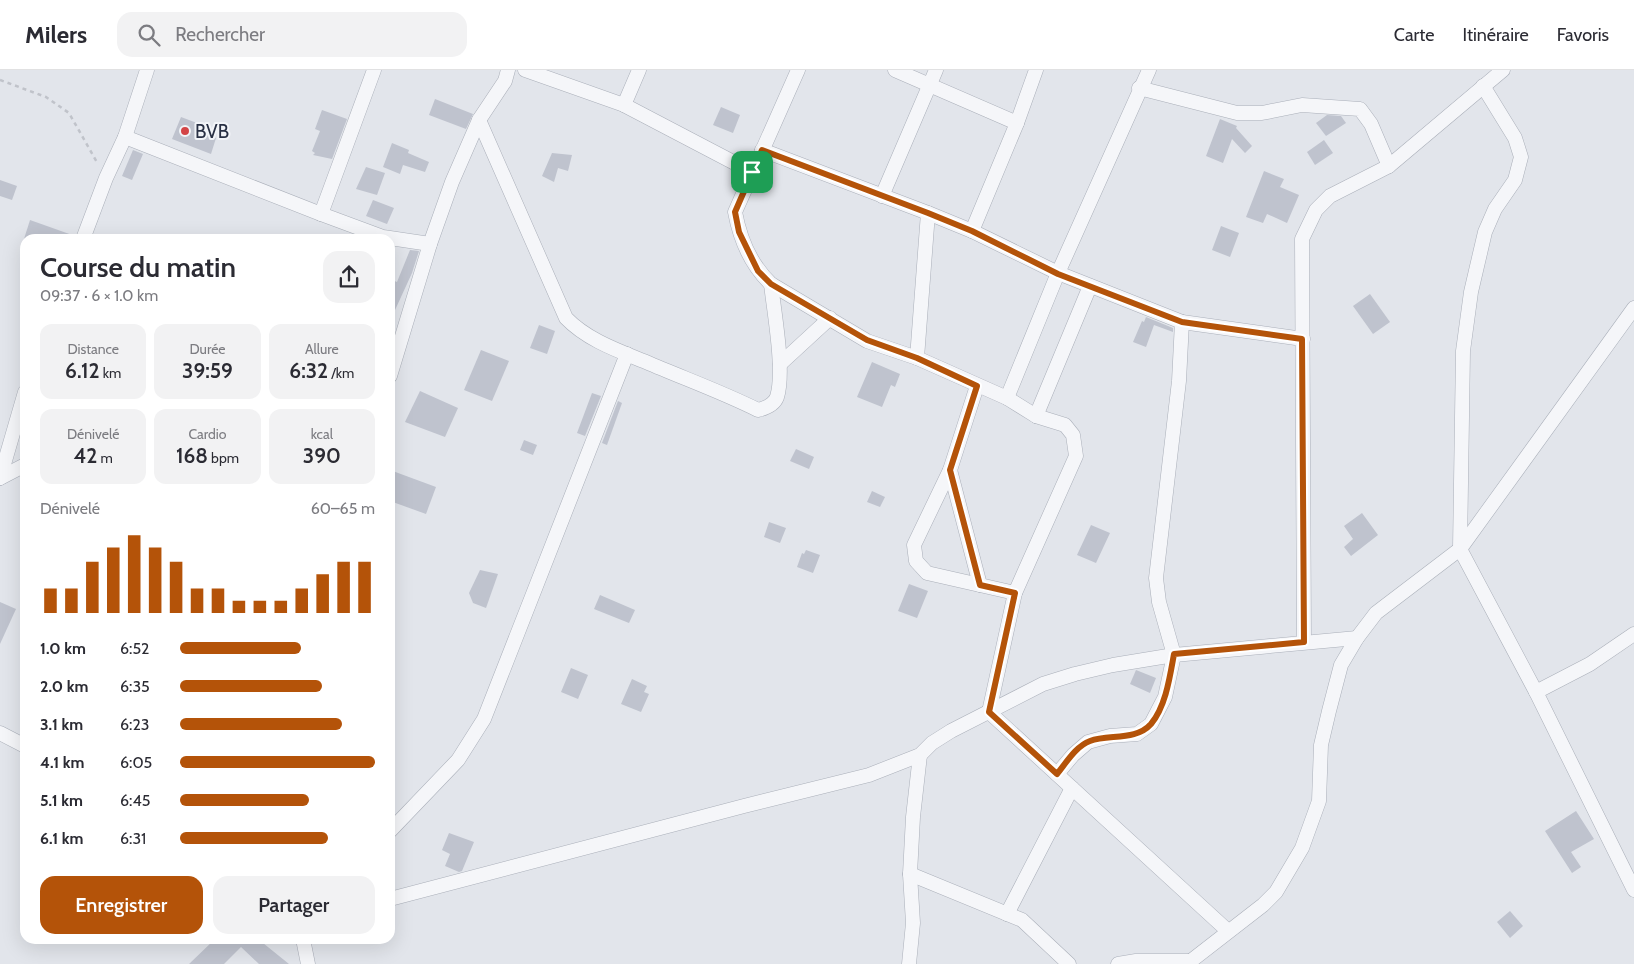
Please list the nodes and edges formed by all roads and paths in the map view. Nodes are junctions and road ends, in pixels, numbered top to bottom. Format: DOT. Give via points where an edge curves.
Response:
graph roads {
  1 [pos="147,70"];
  2 [pos="374,70"];
  3 [pos="508,70"];
  4 [pos="525,70"];
  5 [pos="639,70"];
  6 [pos="798,70"];
  7 [pos="895,70"];
  8 [pos="936,70"];
  9 [pos="1036,70"];
  10 [pos="1148,70"];
  11 [pos="1504,70"];
  12 [pos="0,80"];
  13 [pos="929,85"];
  14 [pos="1483,86"];
  15 [pos="1139,88"];
  16 [pos="624,105"];
  17 [pos="478,120"];
  18 [pos="1017,123"];
  19 [pos="125,137"];
  20 [pos="762,150"];
  21 [pos="1389,166"];
  22 [pos="752,172"];
  23 [pos="106,178"];
  24 [pos="882,196"];
  25 [pos="928,213"];
  26 [pos="321,214"];
  27 [pos="972,231"];
  28 [pos="85,234"];
  29 [pos="375,234"];
  30 [pos="395,239"];
  31 [pos="430,244"];
  32 [pos="1058,274"];
  33 [pos="771,284"];
  34 [pos="1090,286"];
  35 [pos="1634,308"];
  36 [pos="830,318"];
  37 [pos="1182,322"];
  38 [pos="1302,339"];
  39 [pos="626,354"];
  40 [pos="917,358"];
  41 [pos="395,360"];
  42 [pos="780,364"];
  43 [pos="977,386"];
  44 [pos="1007,398"];
  45 [pos="20,409"];
  46 [pos="1036,416"];
  47 [pos="20,468"];
  48 [pos="950,470"];
  49 [pos="1460,549"];
  50 [pos="980,585"];
  51 [pos="1015,593"];
  52 [pos="1634,634"];
  53 [pos="1357,638"];
  54 [pos="1304,642"];
  55 [pos="1174,654"];
  56 [pos="1536,692"];
  57 [pos="989,712"];
  58 [pos="0,733"];
  59 [pos="20,743"];
  60 [pos="920,755"];
  61 [pos="1057,774"];
  62 [pos="1072,788"];
  63 [pos="395,826"];
  64 [pos="910,874"];
  65 [pos="1634,890"];
  66 [pos="395,898"];
  67 [pos="1008,914"];
  68 [pos="1228,931"];
  69 [pos="304,944"];
  70 [pos="1189,962"];
  71 [pos="308,964"];
  72 [pos="909,964"];
  73 [pos="1069,964"];
  74 [pos="1118,964"];
  1 -- 19 [label="street"];
  2 -- 26 [label="street"];
  3 -- 17 [label="street" via="505,80"];
  4 -- 16 [label="street"];
  5 -- 16 [label="street"];
  6 -- 20 [label="street"];
  7 -- 13 [label="street"];
  8 -- 13 [label="street"];
  9 -- 18 [label="street"];
  10 -- 15 [label="street"];
  11 -- 14 [label="street"];
  12 -- 23 [label="path" via="46,97 69,113"];
  13 -- 18 [label="street"];
  13 -- 24 [label="street"];
  14 -- 21 [label="street"];
  14 -- 49 [label="street" via="1515,138 1521,157 1515,180 1495,209 1485,232 1472,292 1463,351"];
  15 -- 21 [label="street" via="1237,113 1262,113 1302,105 1360,109 1371,124"];
  15 -- 32 [label="street"];
  16 -- 22 [label="street"];
  17 -- 31 [label="street"];
  17 -- 39 [label="street" via="566,318 576,329"];
  18 -- 27 [label="street"];
  19 -- 23 [label="street"];
  19 -- 26 [label="street"];
  20 -- 22 [label="street"];
  20 -- 24 [label="street"];
  21 -- 38 [label="street" via="1330,196 1316,210 1302,239"];
  22 -- 33 [label="street" via="735,212 739,232 758,271"];
  23 -- 28 [label="street"];
  24 -- 25 [label="street"];
  25 -- 27 [label="street"];
  25 -- 40 [label="street"];
  26 -- 29 [label="street"];
  27 -- 32 [label="street"];
  30 -- 31 [label="street"];
  31 -- 41 [label="street"];
  32 -- 34 [label="street"];
  32 -- 44 [label="street"];
  33 -- 36 [label="street"];
  33 -- 42 [label="street"];
  34 -- 37 [label="street"];
  34 -- 46 [label="street"];
  35 -- 49 [label="street"];
  36 -- 40 [label="street" via="867,340"];
  36 -- 42 [label="street"];
  37 -- 38 [label="street"];
  37 -- 55 [label="street" via="1180,381 1156,578 1159,602"];
  38 -- 54 [label="street"];
  39 -- 42 [label="street" via="758,410 768,407 776,398"];
  39 -- 63 [label="street" via="484,719 458,760"];
  40 -- 43 [label="street"];
  43 -- 44 [label="street"];
  43 -- 48 [label="street"];
  44 -- 46 [label="street"];
  45 -- 47 [label="street" via="0,478"];
  46 -- 51 [label="street" via="1066,425 1073,436 1076,456"];
  48 -- 50 [label="street"];
  48 -- 50 [label="street" via="914,545 916,561 927,573"];
  49 -- 53 [label="street" via="1376,613"];
  49 -- 56 [label="street"];
  50 -- 51 [label="street"];
  51 -- 57 [label="street"];
  52 -- 56 [label="street" via="1590,664"];
  53 -- 54 [label="street"];
  53 -- 68 [label="street" via="1341,666 1329,711 1321,745 1319,801 1302,848 1276,892"];
  54 -- 55 [label="street"];
  55 -- 57 [label="street" via="1113,665 1043,684"];
  55 -- 61 [label="street" via="1165,696 1151,724 1137,734 1088,742"];
  56 -- 65 [label="street"];
  57 -- 60 [label="street" via="951,731"];
  57 -- 61 [label="street"];
  58 -- 59 [label="street"];
  60 -- 64 [label="street"];
  60 -- 66 [label="street" via="870,775"];
  61 -- 62 [label="street"];
  62 -- 67 [label="street"];
  62 -- 68 [label="street"];
  64 -- 67 [label="street"];
  64 -- 72 [label="street" via="913,923"];
  67 -- 73 [label="street" via="1028,924"];
  68 -- 70 [label="street"];
  69 -- 71 [label="street"];
  70 -- 74 [label="street"];
}
